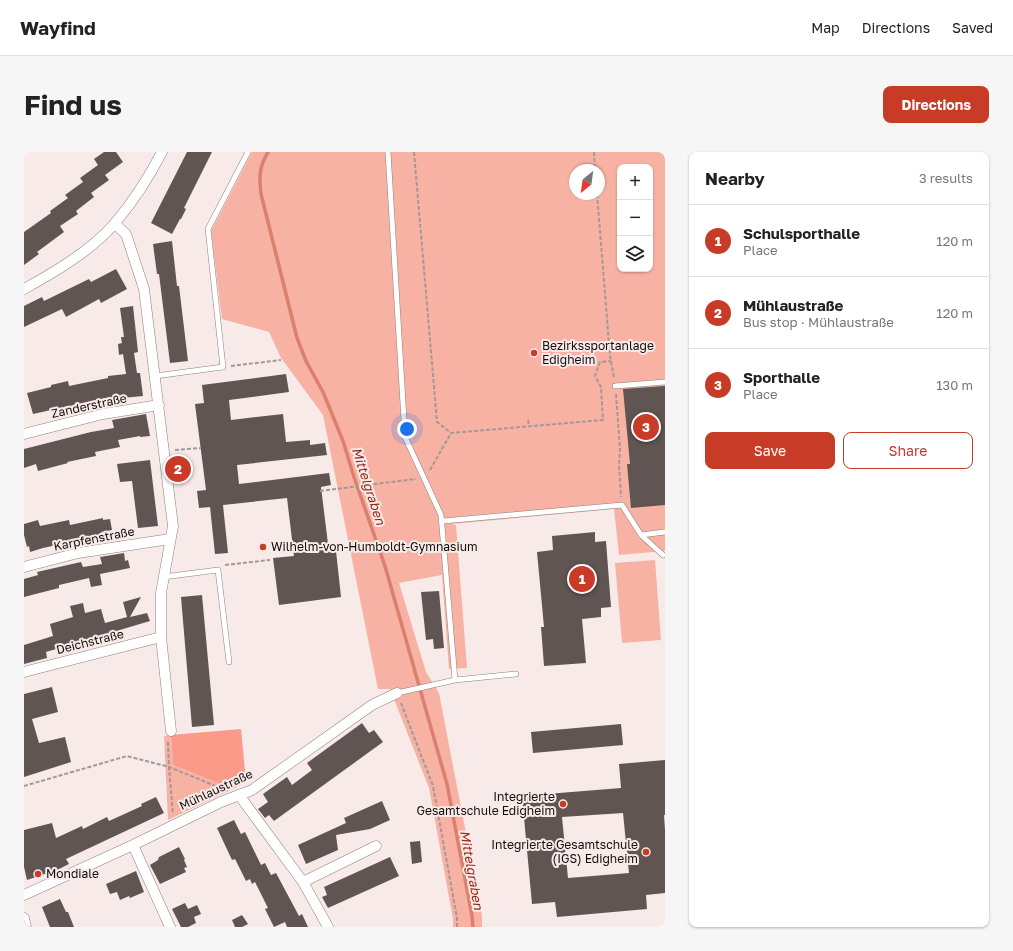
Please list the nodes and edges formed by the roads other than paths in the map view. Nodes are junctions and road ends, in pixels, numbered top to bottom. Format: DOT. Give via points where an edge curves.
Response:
graph roads {
  1 [pos="162,152"];
  2 [pos="248,152"];
  3 [pos="388,152"];
  4 [pos="115,224"];
  5 [pos="24,289"];
  6 [pos="156,376"];
  7 [pos="665,382"];
  8 [pos="615,386"];
  9 [pos="159,405"];
  10 [pos="24,434"];
  11 [pos="443,521"];
  12 [pos="665,532"];
  13 [pos="641,535"];
  14 [pos="170,538"];
  15 [pos="664,555"];
  16 [pos="24,567"];
  17 [pos="163,576"];
  18 [pos="162,637"];
  19 [pos="229,662"];
  20 [pos="24,672"];
  21 [pos="516,674"];
  22 [pos="455,680"];
  23 [pos="402,691"];
  24 [pos="171,731"];
  25 [pos="239,796"];
  26 [pos="132,845"];
  27 [pos="376,846"];
  28 [pos="303,882"];
  29 [pos="24,894"];
  30 [pos="24,918"];
  31 [pos="26,927"];
  32 [pos="170,927"];
  33 [pos="328,927"];
  1 -- 4 [label="street"];
  2 -- 6 [label="lane" via="208,229 224,367"];
  3 -- 11 [label="lane" via="405,438"];
  4 -- 5 [label="street" via="60,269"];
  4 -- 6 [label="street" via="126,234 144,289"];
  6 -- 9 [label="street"];
  7 -- 8 [label="lane"];
  9 -- 10 [label="street, Zanderstraße" via="103,414"];
  9 -- 14 [label="street" via="173,526"];
  11 -- 13 [label="lane" via="622,505"];
  11 -- 22 [label="lane"];
  12 -- 13 [label="lane"];
  13 -- 15 [label="lane"];
  14 -- 16 [label="street, Karpfenstraße" via="78,554"];
  14 -- 17 [label="street"];
  17 -- 18 [label="street" via="160,593"];
  17 -- 19 [label="lane" via="218,570"];
  18 -- 20 [label="street, Deichstraße"];
  18 -- 24 [label="street"];
  21 -- 22 [label="lane, Mühlaustraße"];
  22 -- 23 [label="lane, Mühlaustraße"];
  23 -- 25 [label="street, Mühlaustraße" via="372,706 252,790"];
  25 -- 26 [label="street, Mühlaustraße" via="221,802"];
  25 -- 28 [label="street"];
  26 -- 29 [label="street, Mühlaustraße"];
  26 -- 32 [label="street"];
  27 -- 28 [label="street"];
  28 -- 33 [label="street"];
  30 -- 31 [label="street"];
}
